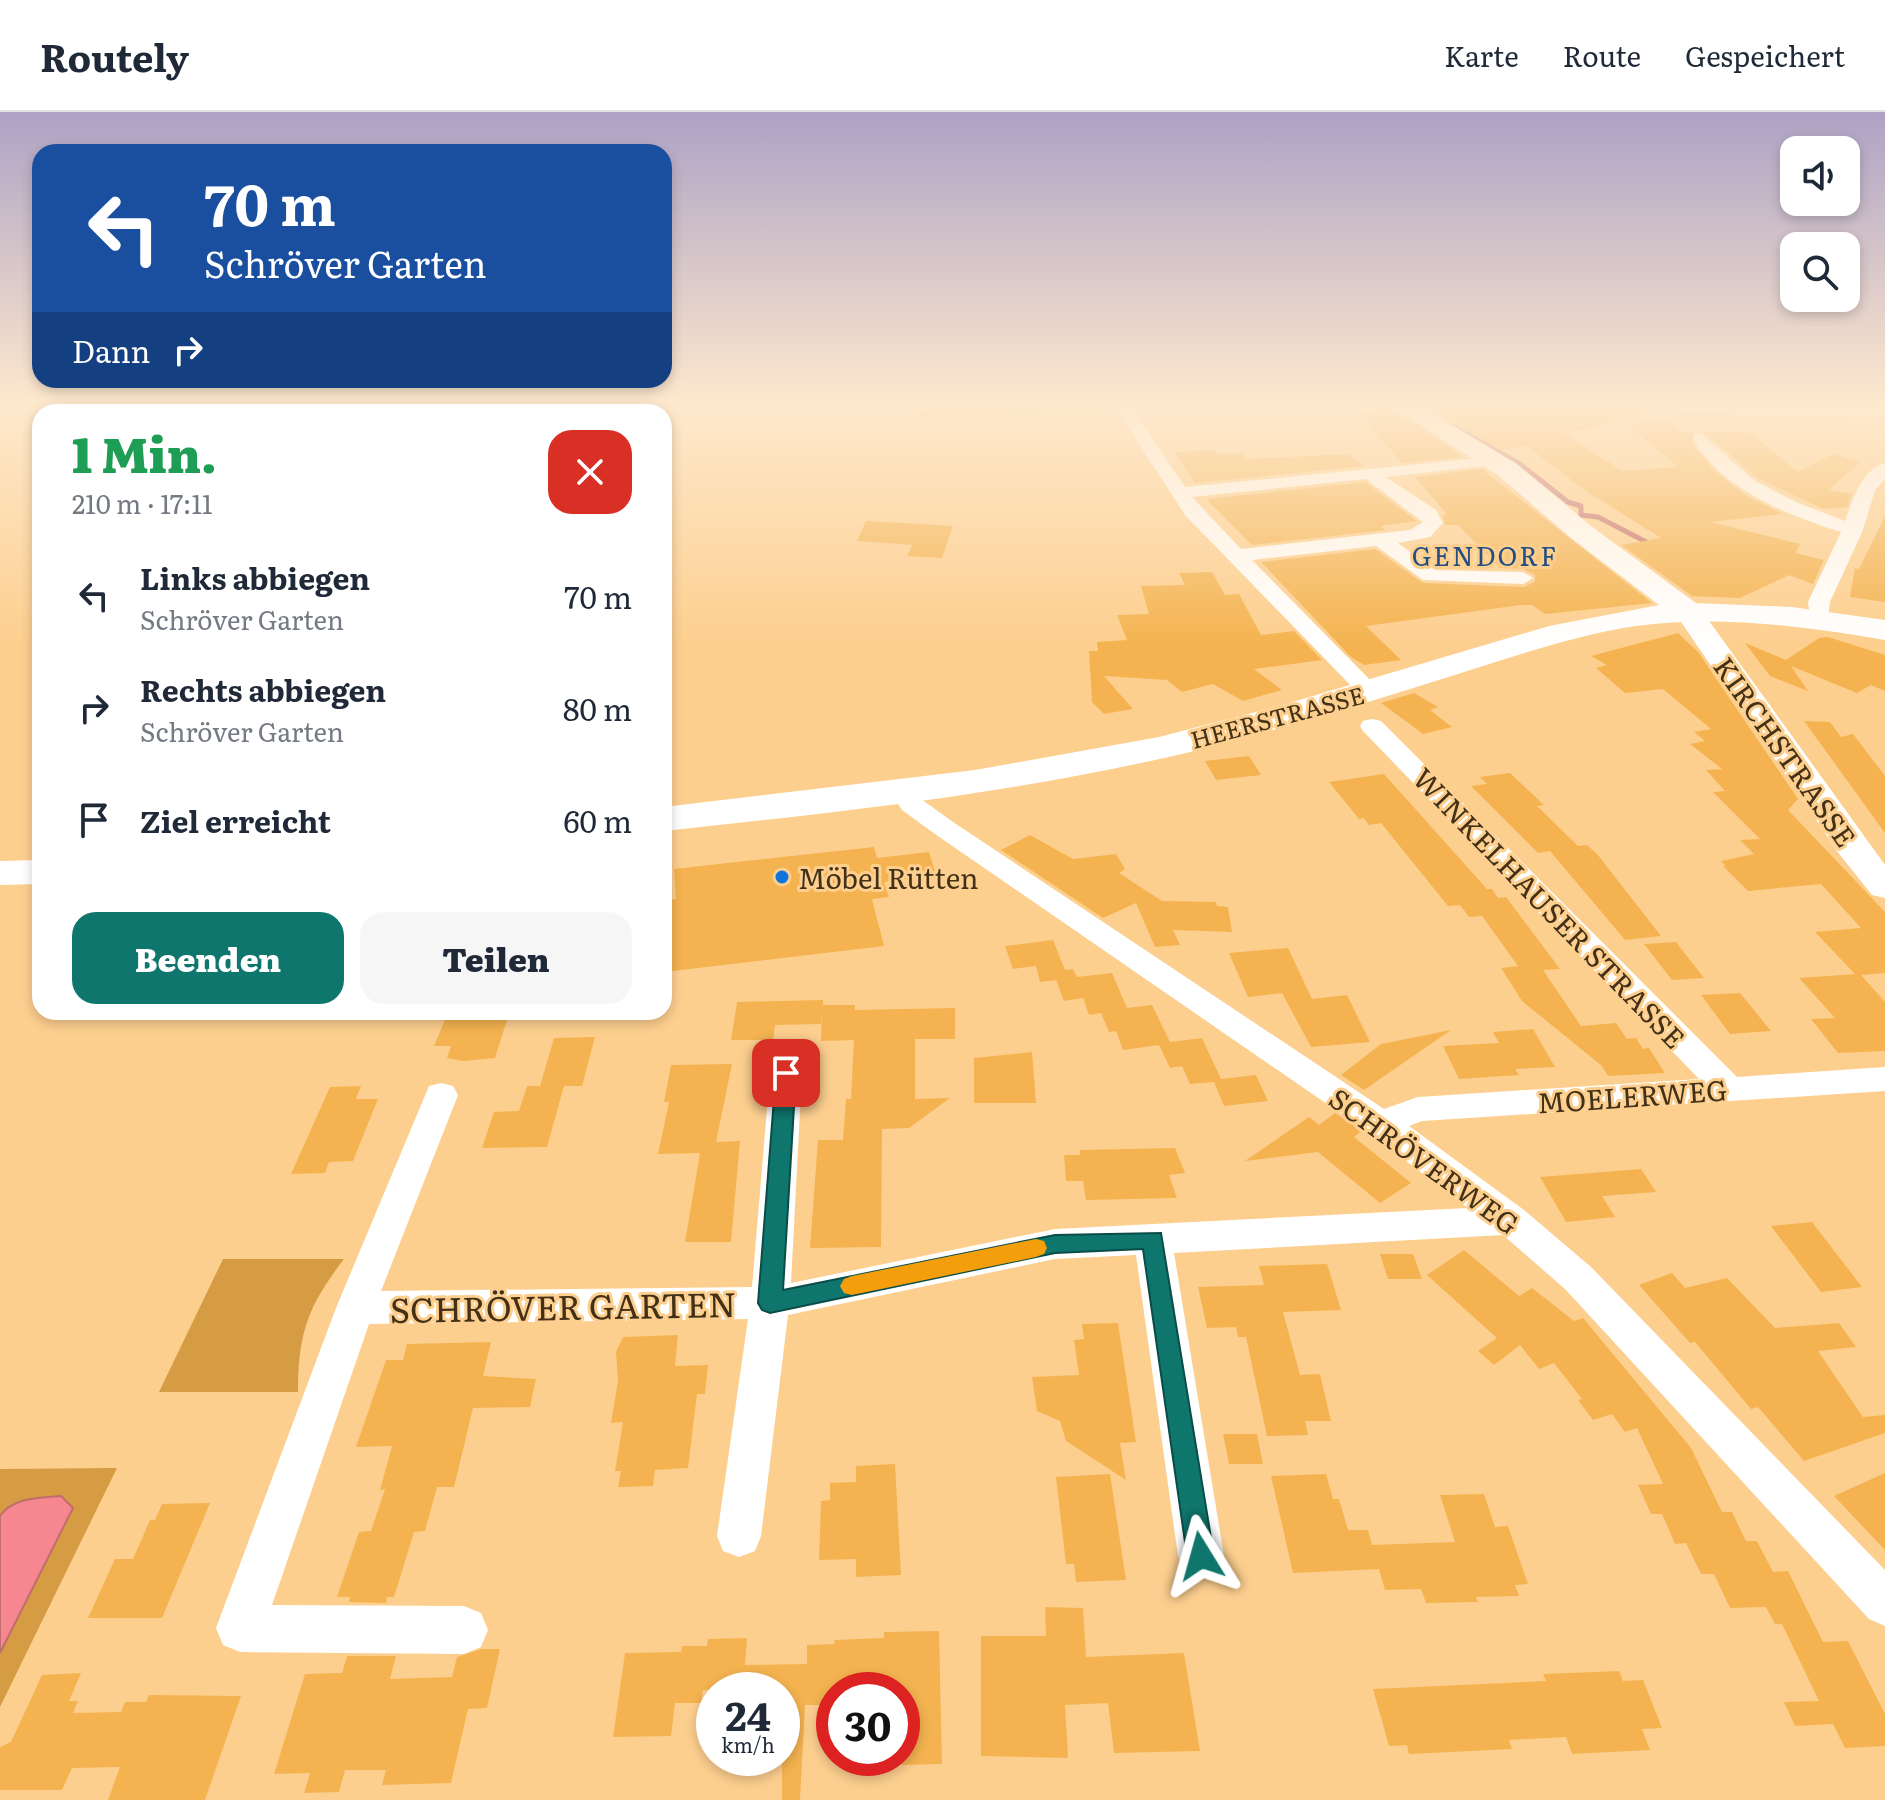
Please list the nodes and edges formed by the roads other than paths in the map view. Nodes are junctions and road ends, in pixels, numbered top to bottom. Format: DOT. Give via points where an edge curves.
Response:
graph roads {
  1 [pos="1174,486"];
  2 [pos="1248,486"];
  3 [pos="1388,486"];
  4 [pos="1527,486"];
  5 [pos="1752,486"];
  6 [pos="1876,491"];
  7 [pos="1179,493"];
  8 [pos="1853,530"];
  9 [pos="1381,540"];
  10 [pos="1236,556"];
  11 [pos="1523,578"];
  12 [pos="1689,613"];
  13 [pos="1819,619"];
  14 [pos="1885,630"];
  15 [pos="1369,691"];
  16 [pos="1372,726"];
  17 [pos="902,790"];
  18 [pos="672,818"];
  19 [pos="32,872"];
  20 [pos="0,873"];
  21 [pos="1885,887"];
  22 [pos="786,1073"];
  23 [pos="1885,1079"];
  24 [pos="1728,1088"];
  25 [pos="441,1095"];
  26 [pos="1381,1124"];
  27 [pos="1511,1220"];
  28 [pos="1153,1240"];
  29 [pos="770,1303"];
  30 [pos="355,1308"];
  31 [pos="739,1536"];
  32 [pos="1201,1556"];
  33 [pos="1885,1603"];
  34 [pos="464,1630"];
  1 -- 7 [label="street"];
  2 -- 7 [label="street"];
  3 -- 9 [label="street" via="1429,514 1433,523 1423,533"];
  4 -- 12 [label="main road"];
  5 -- 8 [label="street" via="1790,510"];
  6 -- 8 [label="street"];
  7 -- 10 [label="street"];
  8 -- 13 [label="street" via="1819,602"];
  9 -- 10 [label="street"];
  9 -- 11 [label="street" via="1430,576"];
  10 -- 15 [label="street"];
  12 -- 13 [label="main road, HEERSTRASSE"];
  12 -- 15 [label="main road, HEERSTRASSE" via="1636,617 1571,631"];
  12 -- 21 [label="street, KIRCHSTRASSE" via="1852,848"];
  13 -- 14 [label="main road, HEERSTRASSE"];
  15 -- 17 [label="main road, HEERSTRASSE" via="1159,748"];
  16 -- 24 [label="street, WINKELHAUSER STRASSE"];
  17 -- 18 [label="main road, HEERSTRASSE"];
  17 -- 26 [label="street, SCHRÖVERWEG" via="911,804 944,828"];
  19 -- 20 [label="main road"];
  22 -- 29 [label="street, SCHRÖVER GARTEN"];
  23 -- 24 [label="street, MOELERWEG"];
  24 -- 26 [label="street, MOELERWEG" via="1418,1109"];
  25 -- 30 [label="street, SCHRÖVER GARTEN"];
  26 -- 27 [label="street, SCHRÖVERWEG"];
  27 -- 28 [label="street, SCHRÖVER GARTEN"];
  27 -- 33 [label="street, SCHRÖVERWEG" via="1578,1278"];
  28 -- 29 [label="street, SCHRÖVER GARTEN" via="1055,1244"];
  28 -- 32 [label="street"];
  29 -- 30 [label="street, SCHRÖVER GARTEN"];
  29 -- 31 [label="street, SCHRÖVER GARTEN"];
  30 -- 34 [label="street, SCHRÖVER GARTEN" via="240,1628"];
}
